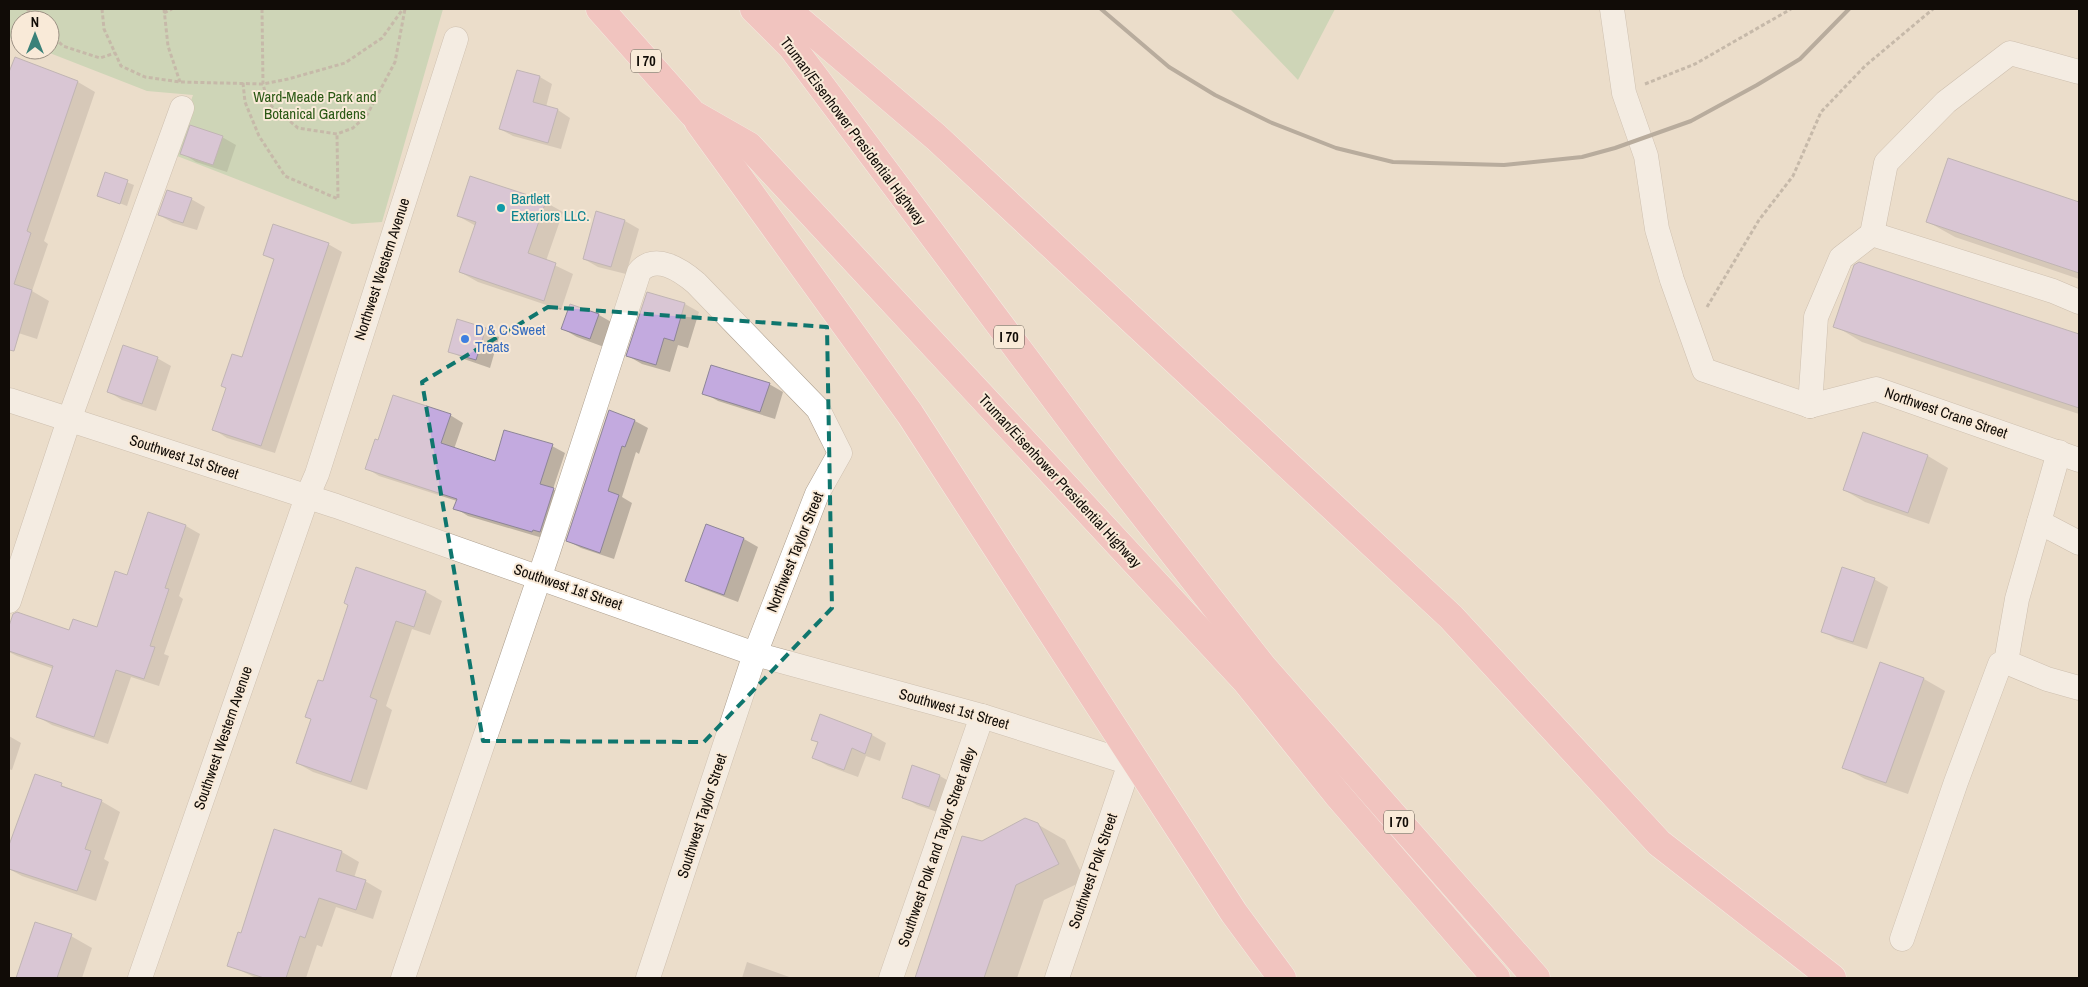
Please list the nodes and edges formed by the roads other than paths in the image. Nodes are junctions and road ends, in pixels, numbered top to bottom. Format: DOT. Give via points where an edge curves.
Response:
graph roads {
  1 [pos="600,9"];
  2 [pos="754,9"];
  3 [pos="786,9"];
  4 [pos="1612,9"];
  5 [pos="456,39"];
  6 [pos="2079,72"];
  7 [pos="182,108"];
  8 [pos="693,114"];
  9 [pos="1872,234"];
  10 [pos="2079,302"];
  11 [pos="9,400"];
  12 [pos="1810,406"];
  13 [pos="69,420"];
  14 [pos="2069,456"];
  15 [pos="307,497"];
  16 [pos="2039,522"];
  17 [pos="2079,543"];
  18 [pos="539,577"];
  19 [pos="9,601"];
  20 [pos="755,654"];
  21 [pos="2006,662"];
  22 [pos="1254,674"];
  23 [pos="2079,688"];
  24 [pos="982,716"];
  25 [pos="1130,763"];
  26 [pos="1902,939"];
  27 [pos="140,978"];
  28 [pos="403,978"];
  29 [pos="648,978"];
  30 [pos="891,978"];
  31 [pos="1056,978"];
  32 [pos="1282,978"];
  33 [pos="1496,978"];
  34 [pos="1536,978"];
  35 [pos="1832,978"];
  1 -- 8 [label="highway, Truman/Eisenhower Presidential Highway / I 70"];
  2 -- 22 [label="highway, Truman/Eisenhower Presidential Highway / I 70" via="792,48 1107,468"];
  3 -- 35 [label="highway" via="936,137 1450,617 1659,843"];
  4 -- 12 [label="street" via="1624,93 1646,156 1657,229 1704,370"];
  5 -- 15 [label="street, Northwest Western Avenue"];
  6 -- 9 [label="street" via="2010,54 1954,97 1886,163"];
  7 -- 13 [label="street"];
  8 -- 22 [label="highway, Truman/Eisenhower Presidential Highway / I 70" via="749,146"];
  8 -- 32 [label="highway" via="910,414 1234,913"];
  9 -- 10 [label="street"];
  9 -- 12 [label="street" via="1841,258 1816,317"];
  11 -- 13 [label="street, Southwest 1st Street"];
  12 -- 14 [label="street, Northwest Crane Street" via="1876,389"];
  13 -- 15 [label="street, Southwest 1st Street"];
  13 -- 19 [label="street"];
  14 -- 16 [label="street"];
  15 -- 18 [label="street, Southwest 1st Street"];
  15 -- 27 [label="street, Southwest Western Avenue"];
  16 -- 17 [label="street"];
  16 -- 21 [label="street" via="2017,599"];
  18 -- 20 [label="street, Southwest 1st Street"];
  18 -- 20 [label="street, Northwest Taylor Street" via="640,272 648,265 674,267 696,283 818,409 840,453 816,494"];
  18 -- 28 [label="street"];
  20 -- 24 [label="street, Southwest 1st Street"];
  20 -- 29 [label="street, Southwest Taylor Street"];
  21 -- 23 [label="street"];
  21 -- 26 [label="street" via="2000,664"];
  22 -- 33 [label="highway, Truman/Eisenhower Presidential Highway / I 70" via="1336,794"];
  22 -- 34 [label="highway, Truman/Eisenhower Presidential Highway / I 70"];
  24 -- 25 [label="street, Southwest 1st Street"];
  24 -- 30 [label="street, Southwest Polk and Taylor Street alley"];
  25 -- 31 [label="street, Southwest Polk Street"];
}
